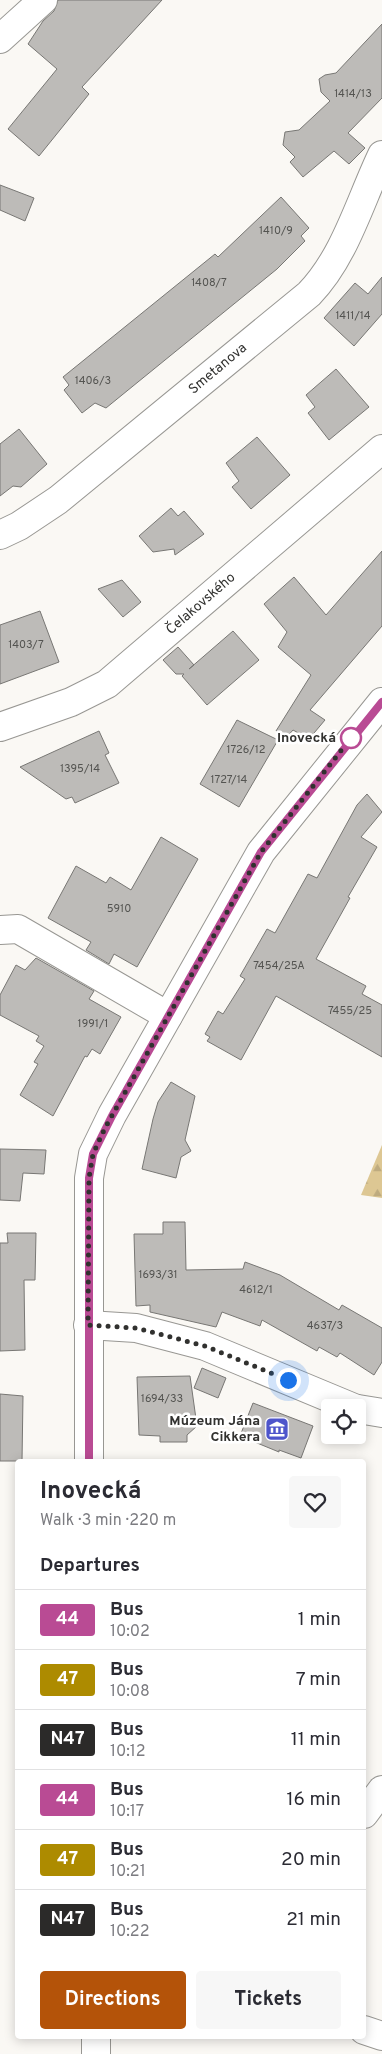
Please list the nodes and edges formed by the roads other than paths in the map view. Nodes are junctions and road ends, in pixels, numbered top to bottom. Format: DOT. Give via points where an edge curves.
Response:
graph roads {
  1 [pos="43,0"];
  2 [pos="0,39"];
  3 [pos="382,155"];
  4 [pos="382,449"];
  5 [pos="0,534"];
  6 [pos="382,702"];
  7 [pos="0,727"];
  8 [pos="0,930"];
  9 [pos="168,1016"];
  10 [pos="88,1325"];
  11 [pos="332,1399"];
  12 [pos="366,1410"];
  13 [pos="382,1413"];
  14 [pos="89,1459"];
  15 [pos="382,1790"];
  16 [pos="366,1811"];
  17 [pos="366,2031"];
  18 [pos="382,2036"];
  19 [pos="96,2039"];
  20 [pos="96,2054"];
  1 -- 2 [label="street"];
  3 -- 5 [label="street, Smetanova" via="338,252 309,294 58,500 19,526"];
  4 -- 7 [label="street, Čelakovského" via="107,684 71,702"];
  6 -- 9 [label="street" via="261,852"];
  8 -- 9 [label="street" via="18,929"];
  9 -- 10 [label="street" via="93,1154 89,1178"];
  10 -- 11 [label="street" via="136,1328 205,1346"];
  10 -- 14 [label="street"];
  12 -- 13 [label="street"];
  15 -- 16 [label="street"];
  17 -- 18 [label="street"];
  19 -- 20 [label="street"];
}
